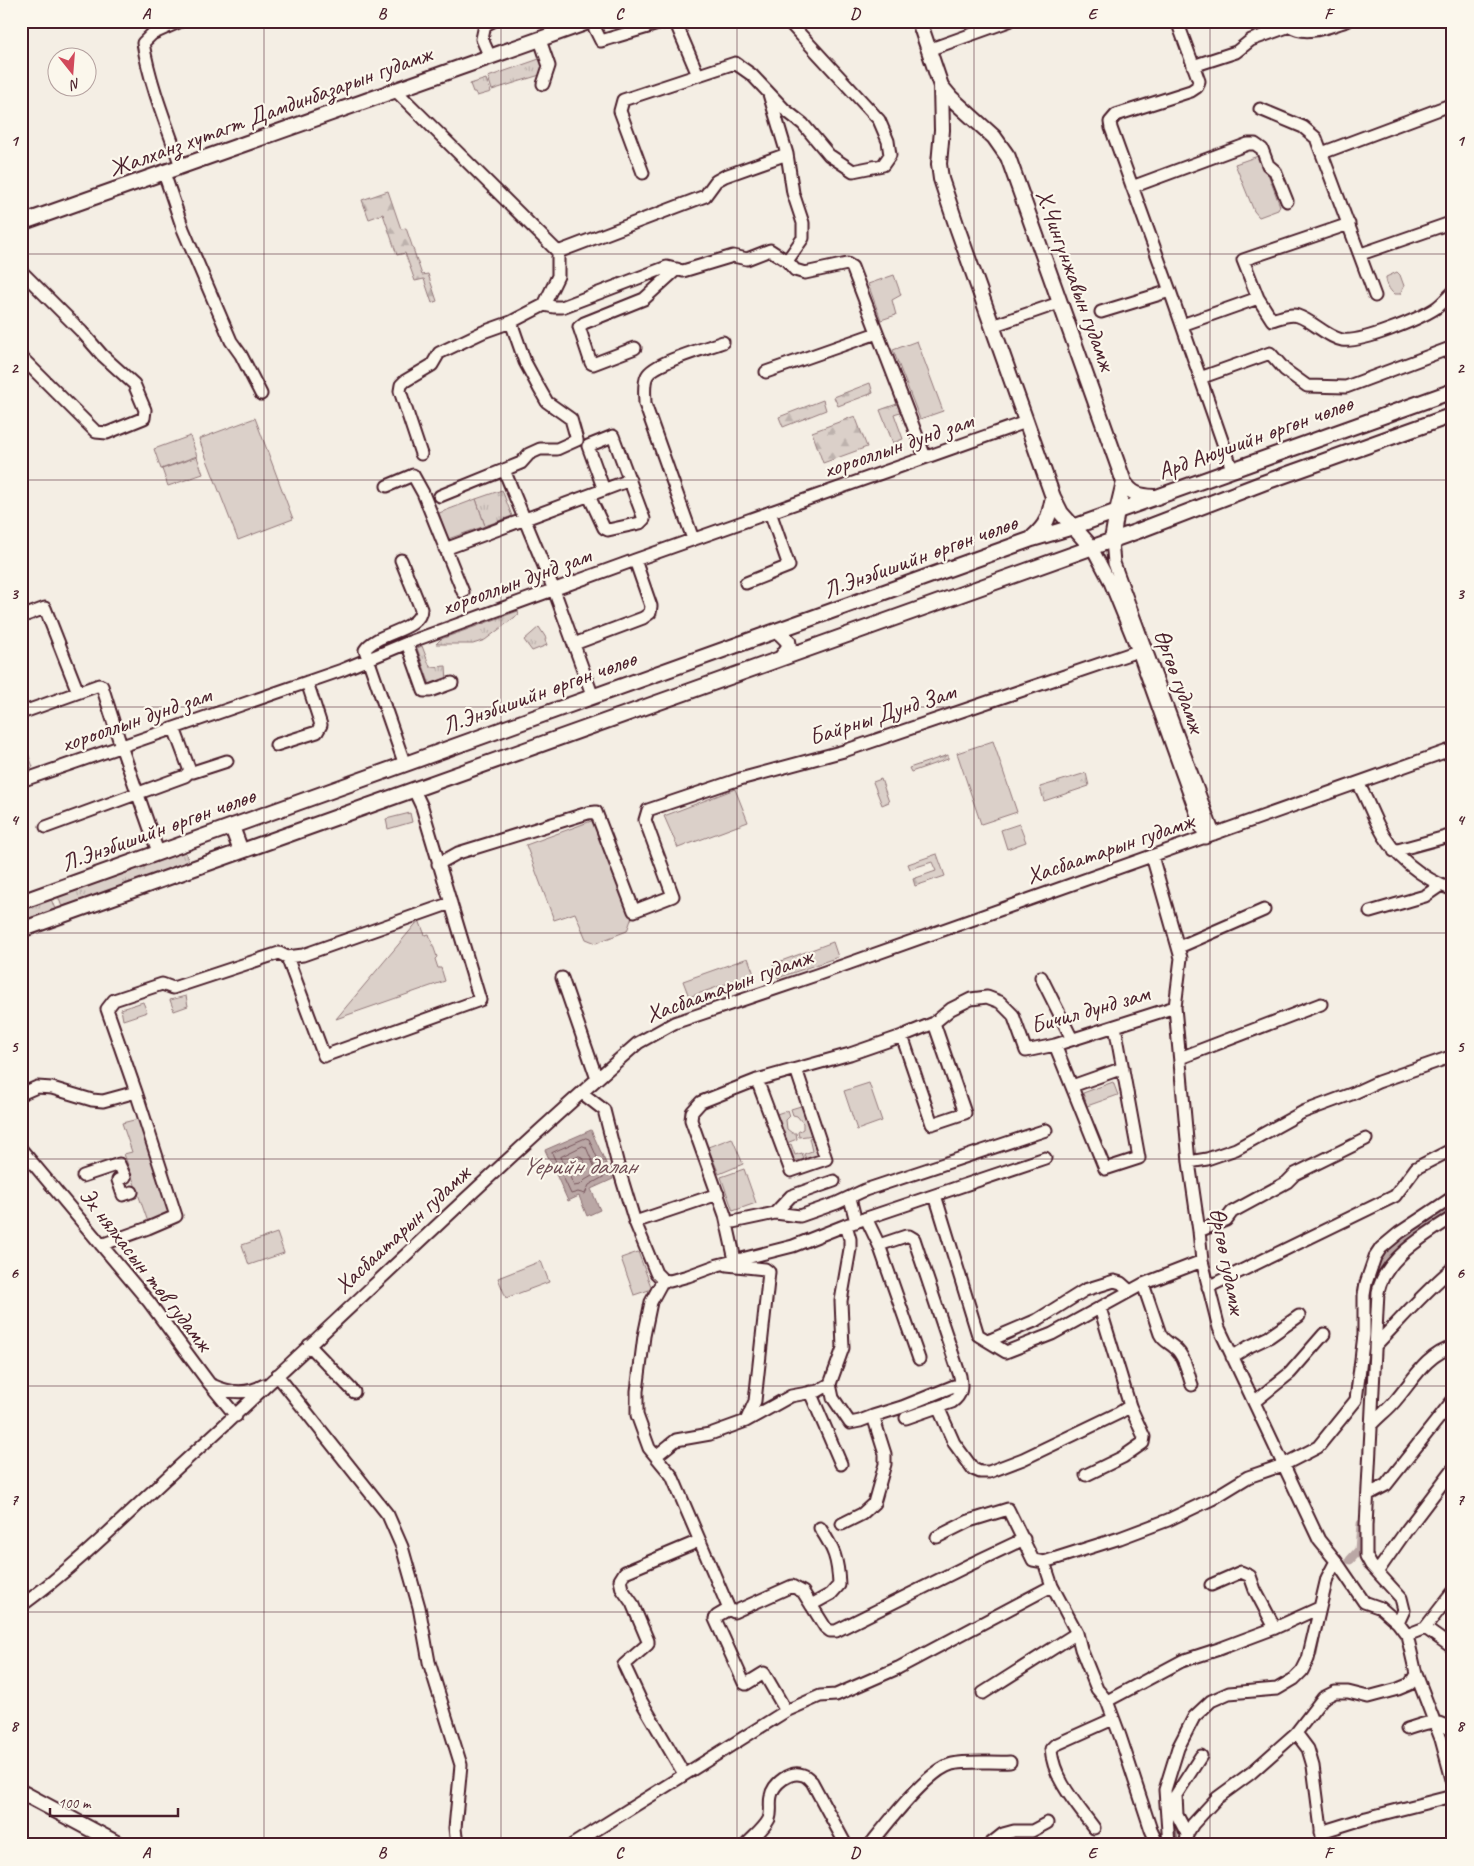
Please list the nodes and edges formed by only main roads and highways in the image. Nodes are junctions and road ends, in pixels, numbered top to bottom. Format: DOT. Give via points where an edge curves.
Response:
graph roads {
  1 [pos="591,21"];
  2 [pos="919,21"];
  3 [pos="941,86"];
  4 [pos="21,223"];
  5 [pos="1453,391"];
  6 [pos="1453,415"];
  7 [pos="1124,482"];
  8 [pos="1053,497"];
  9 [pos="1157,497"];
  10 [pos="1116,511"];
  11 [pos="1073,527"];
  12 [pos="1032,539"];
  13 [pos="1112,540"];
  14 [pos="1092,548"];
  15 [pos="778,631"];
  16 [pos="782,657"];
  17 [pos="232,827"];
  18 [pos="241,851"];
  19 [pos="21,902"];
  20 [pos="21,930"];
  21 [pos="21,1792"];
  22 [pos="120,1845"];
  1 -- 4 [label="main road, Жалханз хутагт Дамдинбазарын гудамж"];
  2 -- 3 [label="main road, Х.Чингүнжавын гудамж"];
  3 -- 7 [label="main road, Х.Чингүнжавын гудамж" via="994,137 1008,157"];
  3 -- 8 [label="main road, Х.Чингүнжавын гудамж" via="943,121 939,164 942,179"];
  5 -- 9 [label="main road, Ард Аюушийн өргөн чөлөө"];
  6 -- 13 [label="main road, Ард Аюушийн өргөн чөлөө"];
  7 -- 9 [label="main road" via="1138,496"];
  7 -- 10 [label="main road"];
  8 -- 11 [label="main road, Х.Чингүнжавын гудамж"];
  8 -- 12 [label="main road" via="1048,519"];
  9 -- 10 [label="main road, Ард Аюушийн өргөн чөлөө"];
  10 -- 11 [label="main road, Ард Аюушийн өргөн чөлөө"];
  10 -- 13 [label="main road"];
  11 -- 12 [label="main road, Л.Энэбишийн өргөн чөлөө"];
  11 -- 14 [label="main road, Х.Чингүнжавын гудамж"];
  12 -- 15 [label="main road, Л.Энэбишийн өргөн чөлөө"];
  13 -- 14 [label="main road, Ард Аюушийн өргөн чөлөө"];
  14 -- 16 [label="main road, Л.Энэбишийн өргөн чөлөө"];
  15 -- 16 [label="main road" via="788,640 789,647"];
  15 -- 17 [label="main road, Л.Энэбишийн өргөн чөлөө"];
  16 -- 18 [label="main road, Л.Энэбишийн өргөн чөлөө"];
  17 -- 18 [label="main road"];
  17 -- 19 [label="main road, Л.Энэбишийн өргөн чөлөө"];
  18 -- 20 [label="main road, Л.Энэбишийн өргөн чөлөө"];
  21 -- 22 [label="main road"];
}
